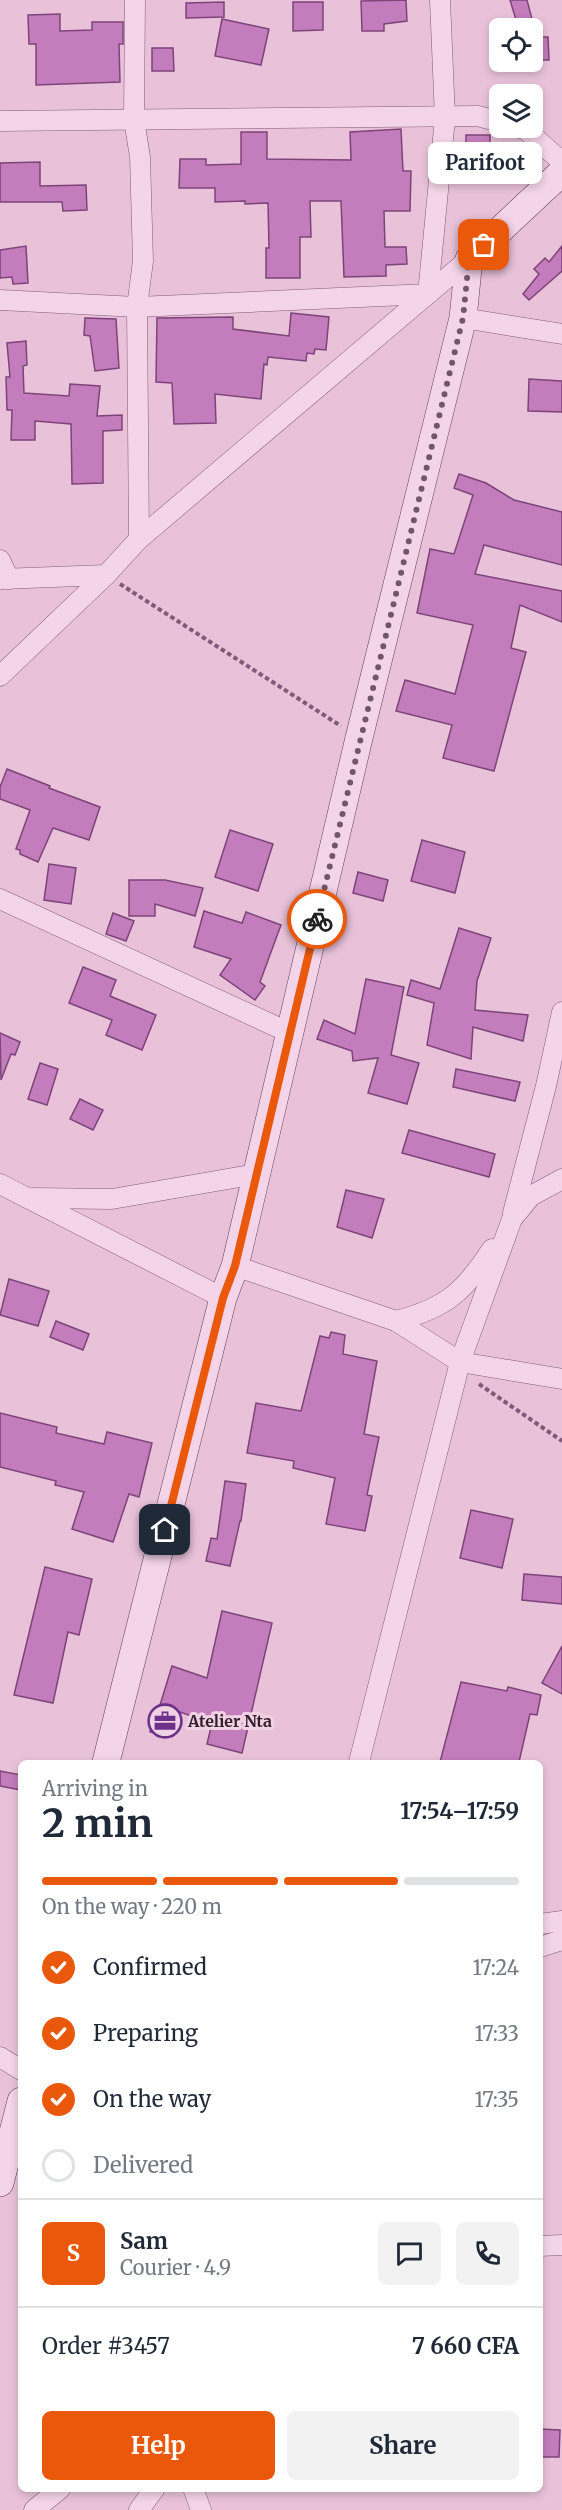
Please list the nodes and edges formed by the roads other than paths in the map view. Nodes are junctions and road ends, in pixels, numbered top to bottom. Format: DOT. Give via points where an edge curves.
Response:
graph roads {
  1 [pos="135,0"];
  2 [pos="440,0"];
  3 [pos="445,118"];
  4 [pos="489,119"];
  5 [pos="134,120"];
  6 [pos="0,121"];
  7 [pos="535,138"];
  8 [pos="562,162"];
  9 [pos="562,172"];
  10 [pos="469,259"];
  11 [pos="428,294"];
  12 [pos="0,300"];
  13 [pos="137,307"];
  14 [pos="463,318"];
  15 [pos="562,334"];
  16 [pos="139,539"];
  17 [pos="0,560"];
  18 [pos="106,575"];
  19 [pos="5,579"];
  20 [pos="0,676"];
  21 [pos="0,899"];
  22 [pos="562,1012"];
  23 [pos="290,1033"];
  24 [pos="256,1174"];
  25 [pos="562,1179"];
  26 [pos="0,1184"];
  27 [pos="27,1198"];
  28 [pos="512,1219"];
  29 [pos="235,1266"];
  30 [pos="223,1298"];
  31 [pos="396,1321"];
  32 [pos="460,1362"];
  33 [pos="562,1379"];
  34 [pos="107,1760"];
  35 [pos="360,1760"];
  36 [pos="562,1921"];
  37 [pos="543,1924"];
  38 [pos="562,1940"];
  39 [pos="543,1946"];
  40 [pos="0,2057"];
  41 [pos="18,2068"];
  42 [pos="18,2113"];
  43 [pos="0,2183"];
  44 [pos="562,2245"];
  45 [pos="543,2246"];
  46 [pos="56,2492"];
  47 [pos="152,2492"];
  48 [pos="195,2492"];
  49 [pos="34,2510"];
  50 [pos="139,2510"];
  51 [pos="201,2510"];
  1 -- 5 [label="street"];
  2 -- 3 [label="street"];
  3 -- 4 [label="street"];
  3 -- 5 [label="street"];
  3 -- 11 [label="street"];
  5 -- 6 [label="street"];
  5 -- 13 [label="street" via="140,158 143,261"];
  7 -- 8 [label="street"];
  9 -- 10 [label="main road"];
  10 -- 11 [label="street"];
  10 -- 14 [label="main road"];
  11 -- 13 [label="street"];
  11 -- 16 [label="street"];
  12 -- 13 [label="street"];
  13 -- 16 [label="street"];
  14 -- 15 [label="street"];
  14 -- 23 [label="main road"];
  16 -- 18 [label="street"];
  17 -- 19 [label="street"];
  18 -- 19 [label="street"];
  18 -- 20 [label="street"];
  21 -- 23 [label="street"];
  22 -- 28 [label="street"];
  23 -- 24 [label="main road"];
  24 -- 27 [label="street" via="112,1199"];
  24 -- 29 [label="main road"];
  25 -- 28 [label="street" via="531,1196"];
  26 -- 27 [label="street"];
  27 -- 30 [label="street"];
  28 -- 31 [label="street" via="478,1271 453,1297 427,1313"];
  28 -- 32 [label="street"];
  29 -- 30 [label="main road"];
  29 -- 31 [label="street"];
  30 -- 34 [label="main road"];
  31 -- 32 [label="street"];
  32 -- 33 [label="street"];
  32 -- 35 [label="street"];
  36 -- 37 [label="street"];
  38 -- 39 [label="street"];
  40 -- 41 [label="street"];
  42 -- 43 [label="main road"];
  44 -- 45 [label="street"];
  46 -- 49 [label="street"];
  47 -- 50 [label="street"];
  48 -- 51 [label="street"];
}
